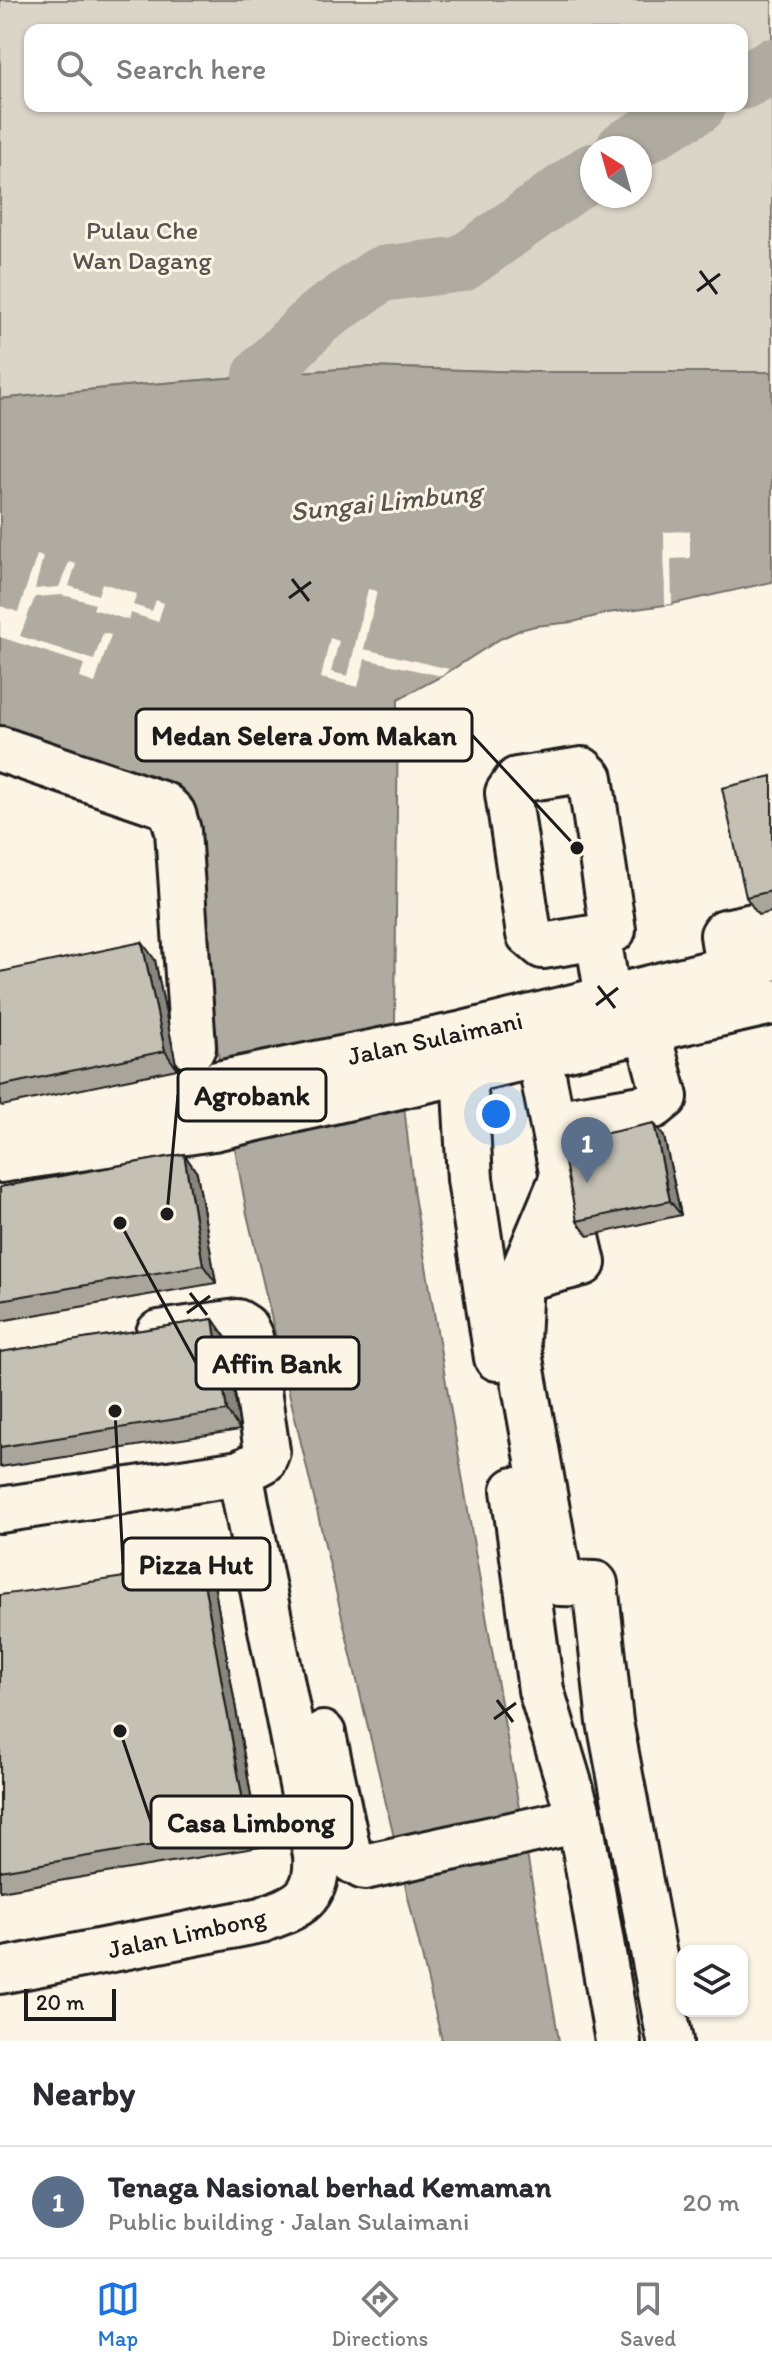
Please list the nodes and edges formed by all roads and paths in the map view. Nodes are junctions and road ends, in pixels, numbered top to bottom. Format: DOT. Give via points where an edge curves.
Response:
graph roads {
  1 [pos="0,749"];
  2 [pos="772,922"];
  3 [pos="598,937"];
  4 [pos="752,968"];
  5 [pos="608,998"];
  6 [pos="772,1002"];
  7 [pos="647,1030"];
  8 [pos="539,1055"];
  9 [pos="459,1060"];
  10 [pos="198,1067"];
  11 [pos="553,1123"];
  12 [pos="3,1147"];
  13 [pos="127,1337"];
  14 [pos="240,1473"];
  15 [pos="0,1510"];
  16 [pos="256,1554"];
  17 [pos="570,1822"];
  18 [pos="0,1971"];
  19 [pos="618,2041"];
  20 [pos="670,2041"];
  1 -- 10 [label="street" via="164,805 173,814"];
  2 -- 4 [label="street" via="723,935"];
  3 -- 5 [label="street"];
  4 -- 5 [label="street, Jalan Sulaimani"];
  5 -- 9 [label="street, Jalan Sulaimani"];
  6 -- 7 [label="street, Jalan Sulaimani"];
  7 -- 8 [label="street, Jalan Sulaimani"];
  7 -- 11 [label="street" via="665,1097 654,1106"];
  8 -- 9 [label="street, Jalan Sulaimani"];
  8 -- 11 [label="street"];
  9 -- 10 [label="street, Jalan Sulaimani"];
  9 -- 12 [label="street, Jalan Sulaimani" via="213,1128"];
  9 -- 17 [label="street" via="470,1179 541,1690"];
  10 -- 12 [label="street, Jalan Sulaimani" via="69,1110"];
  11 -- 20 [label="street" via="583,1263 520,1279 517,1342 560,1583 595,1584 610,1722"];
  13 -- 14 [label="street" via="237,1322 245,1327 267,1451 263,1461"];
  14 -- 15 [label="street"];
  14 -- 16 [label="street, Jalan Limbong"];
  16 -- 17 [label="street, Jalan Limbong" via="284,1591 303,1640 353,1861 364,1867"];
  16 -- 18 [label="street, Jalan Limbong" via="316,1855 312,1890 300,1902 261,1920"];
  17 -- 19 [label="street"];
}
